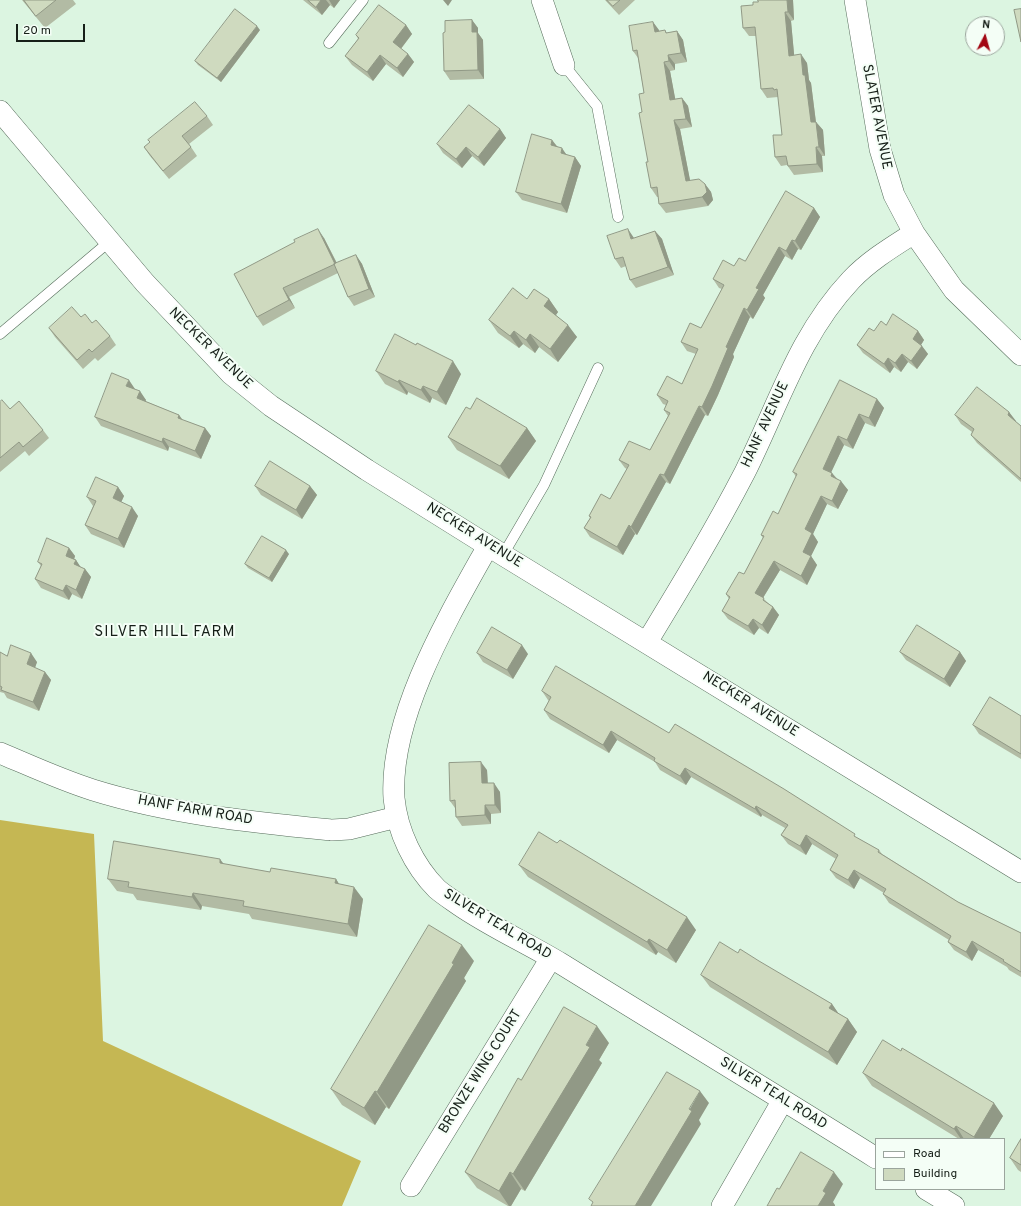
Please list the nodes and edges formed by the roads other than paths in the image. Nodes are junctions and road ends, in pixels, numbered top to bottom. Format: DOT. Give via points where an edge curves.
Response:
graph roads {
  1 [pos="363,0"];
  2 [pos="542,0"];
  3 [pos="855,0"];
  4 [pos="329,43"];
  5 [pos="564,65"];
  6 [pos="0,111"];
  7 [pos="618,217"];
  8 [pos="914,233"];
  9 [pos="110,241"];
  10 [pos="18,317"];
  11 [pos="0,326"];
  12 [pos="0,334"];
  13 [pos="1021,356"];
  14 [pos="598,368"];
  15 [pos="495,550"];
  16 [pos="647,642"];
  17 [pos="0,753"];
  18 [pos="398,817"];
  19 [pos="1021,872"];
  20 [pos="551,958"];
  21 [pos="783,1100"];
  22 [pos="875,1157"];
  23 [pos="411,1186"];
  24 [pos="928,1190"];
  25 [pos="722,1206"];
  26 [pos="954,1206"];
  1 -- 4 [label="lane"];
  2 -- 5 [label="street"];
  3 -- 8 [label="street, SLATER AVENUE" via="880,149 894,195"];
  5 -- 7 [label="lane" via="597,106"];
  6 -- 9 [label="street, NECKER AVENUE"];
  8 -- 13 [label="street, SLATER AVENUE" via="954,290"];
  8 -- 16 [label="street, HANF AVENUE" via="880,255 852,279 815,325 777,399 746,470 707,543"];
  9 -- 10 [label="lane"];
  9 -- 15 [label="street, NECKER AVENUE" via="145,283 231,374 316,436"];
  10 -- 11 [label="lane"];
  10 -- 12 [label="lane"];
  14 -- 15 [label="lane" via="544,485"];
  15 -- 16 [label="street, NECKER AVENUE"];
  15 -- 18 [label="street, SILVER TEAL ROAD" via="444,626 399,738 394,789"];
  16 -- 19 [label="street, NECKER AVENUE"];
  17 -- 18 [label="street, HANF FARM ROAD" via="93,790 203,814 332,830 349,829"];
  18 -- 20 [label="street, SILVER TEAL ROAD" via="405,842 418,866 438,890 474,915"];
  20 -- 21 [label="street, SILVER TEAL ROAD"];
  20 -- 23 [label="street, BRONZE WING COURT"];
  21 -- 22 [label="street, SILVER TEAL ROAD"];
  21 -- 25 [label="street"];
  24 -- 26 [label="street"];
}
